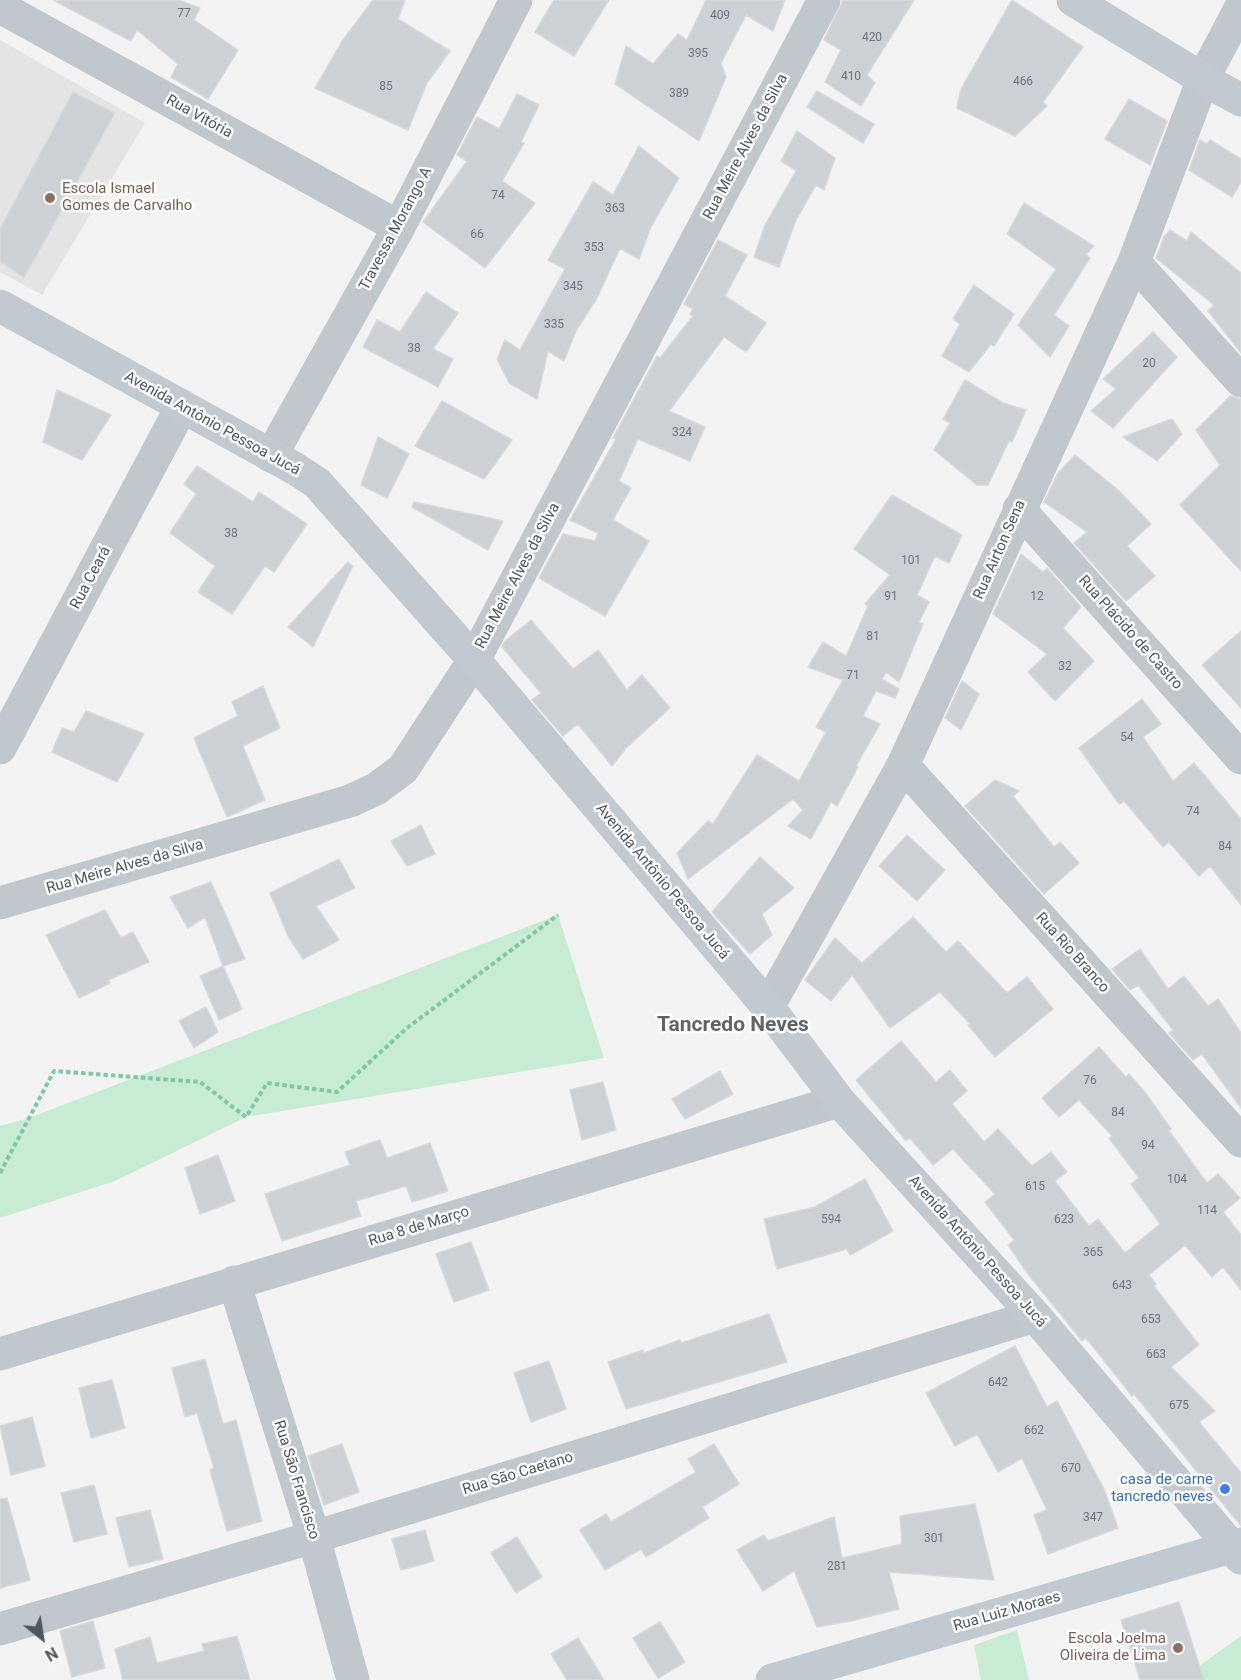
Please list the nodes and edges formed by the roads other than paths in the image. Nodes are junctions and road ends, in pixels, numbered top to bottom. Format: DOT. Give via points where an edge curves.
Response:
graph roads {
  1 [pos="516,0"];
  2 [pos="824,0"];
  3 [pos="1073,0"];
  4 [pos="0,7"];
  5 [pos="1241,7"];
  6 [pos="1203,80"];
  7 [pos="1241,100"];
  8 [pos="399,226"];
  9 [pos="1134,262"];
  10 [pos="0,306"];
  11 [pos="1241,381"];
  12 [pos="181,408"];
  13 [pos="271,456"];
  14 [pos="1019,509"];
  15 [pos="474,660"];
  16 [pos="0,748"];
  17 [pos="1241,758"];
  18 [pos="903,765"];
  19 [pos="0,903"];
  20 [pos="768,1007"];
  21 [pos="839,1101"];
  22 [pos="1241,1141"];
  23 [pos="234,1282"];
  24 [pos="1035,1316"];
  25 [pos="0,1354"];
  26 [pos="314,1537"];
  27 [pos="1238,1550"];
  28 [pos="0,1629"];
  29 [pos="353,1680"];
  30 [pos="772,1680"];
  1 -- 8 [label="street, Travessa Morango A"];
  2 -- 15 [label="street, Rua Meire Alves da Silva"];
  3 -- 6 [label="street"];
  4 -- 8 [label="street, Rua Vitória"];
  5 -- 6 [label="street, Rua Airton Sena"];
  6 -- 7 [label="street"];
  6 -- 9 [label="street, Rua Airton Sena"];
  8 -- 13 [label="street, Travessa Morango A"];
  9 -- 11 [label="street"];
  9 -- 14 [label="street, Rua Airton Sena"];
  10 -- 12 [label="street, Avenida Antônio Pessoa Jucá"];
  12 -- 13 [label="street, Avenida Antônio Pessoa Jucá"];
  12 -- 16 [label="street, Rua Ceará"];
  13 -- 15 [label="street, Avenida Antônio Pessoa Jucá" via="317,483"];
  14 -- 17 [label="street, Rua Plácido de Castro"];
  14 -- 18 [label="street, Rua Airton Sena"];
  15 -- 19 [label="street, Rua Meire Alves da Silva" via="403,769 376,789 350,801"];
  15 -- 20 [label="street, Avenida Antônio Pessoa Jucá"];
  18 -- 20 [label="street, Rua Airton Sena"];
  18 -- 22 [label="street, Rua Rio Branco"];
  20 -- 21 [label="street, Avenida Antônio Pessoa Jucá"];
  21 -- 23 [label="street, Rua 8 de Março"];
  21 -- 24 [label="street, Avenida Antônio Pessoa Jucá"];
  23 -- 25 [label="street, Rua 8 de Março"];
  23 -- 26 [label="street, Rua São Francisco"];
  24 -- 26 [label="street, Rua São Caetano"];
  24 -- 27 [label="street, Avenida Antônio Pessoa Jucá"];
  26 -- 28 [label="street, Rua São Caetano"];
  26 -- 29 [label="street, Rua São Francisco"];
  27 -- 30 [label="street, Rua Luiz Moraes"];
}
